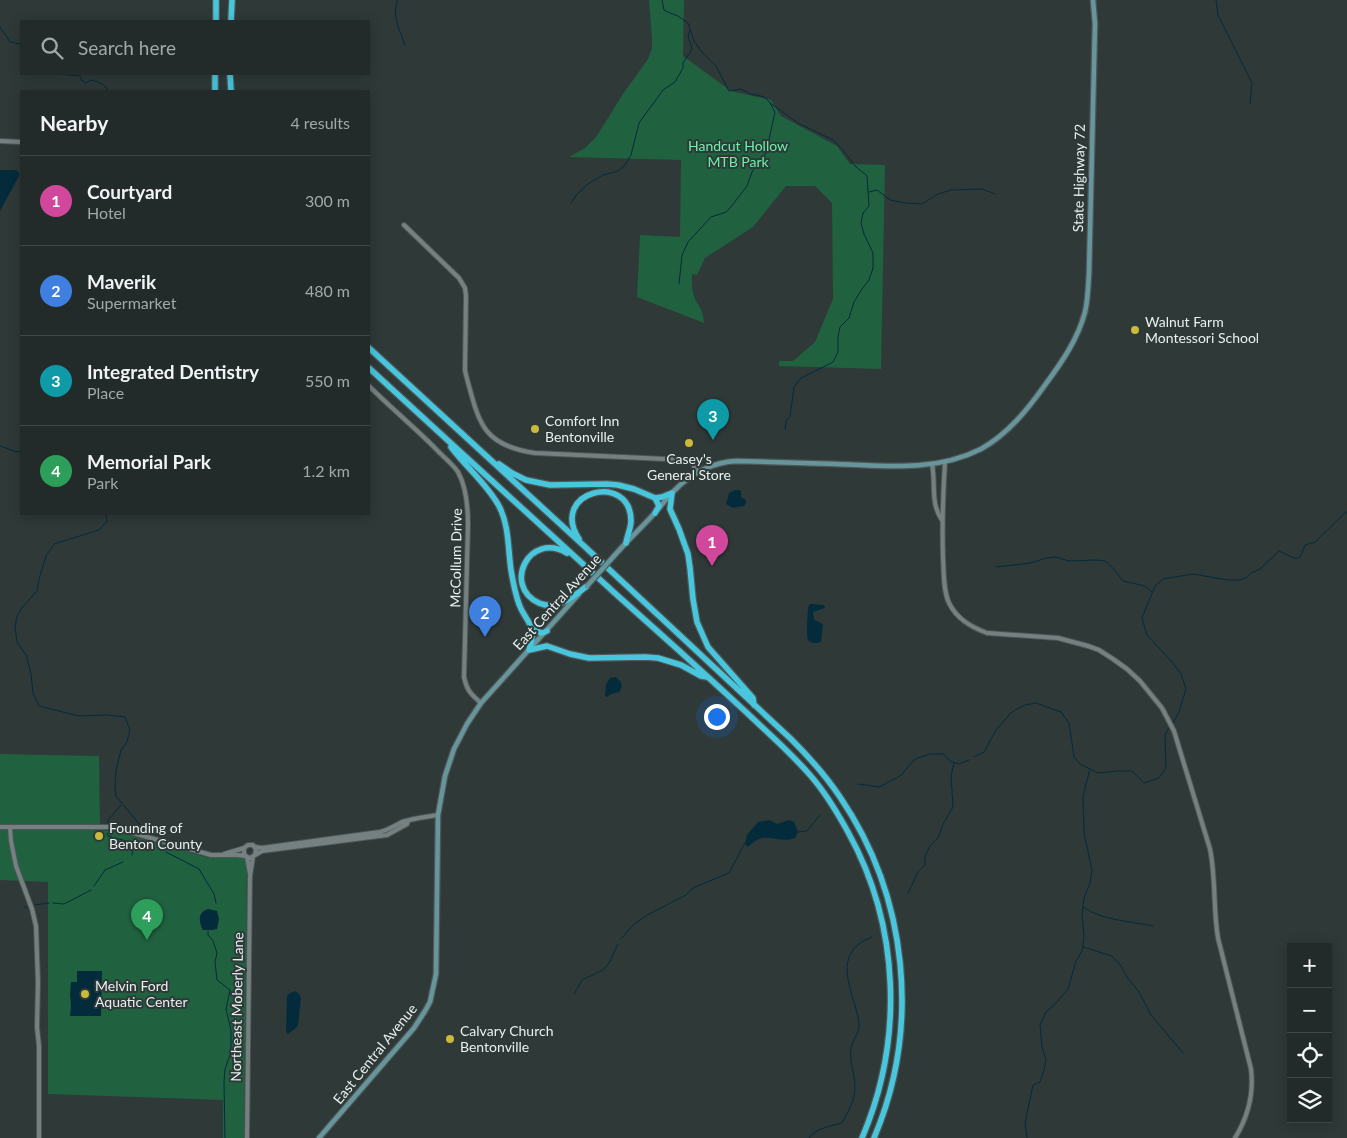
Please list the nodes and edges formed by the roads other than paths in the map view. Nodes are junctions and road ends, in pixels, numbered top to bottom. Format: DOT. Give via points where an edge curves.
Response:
graph roads {
  1 [pos="216,0"];
  2 [pos="232,0"];
  3 [pos="1093,0"];
  4 [pos="216,20"];
  5 [pos="232,20"];
  6 [pos="215,75"];
  7 [pos="230,75"];
  8 [pos="215,90"];
  9 [pos="231,90"];
  10 [pos="0,141"];
  11 [pos="20,142"];
  12 [pos="404,225"];
  13 [pos="370,349"];
  14 [pos="1068,353"];
  15 [pos="370,369"];
  16 [pos="370,387"];
  17 [pos="440,433"];
  18 [pos="474,445"];
  19 [pos="945,462"];
  20 [pos="932,464"];
  21 [pos="698,472"];
  22 [pos="672,493"];
  23 [pos="655,498"];
  24 [pos="655,513"];
  25 [pos="942,520"];
  26 [pos="626,543"];
  27 [pos="584,545"];
  28 [pos="575,557"];
  29 [pos="587,586"];
  30 [pos="531,628"];
  31 [pos="547,631"];
  32 [pos="529,650"];
  33 [pos="708,678"];
  34 [pos="482,703"];
  35 [pos="754,705"];
  36 [pos="438,815"];
  37 [pos="408,821"];
  38 [pos="0,827"];
  39 [pos="10,827"];
  40 [pos="254,846"];
  41 [pos="244,848"];
  42 [pos="222,855"];
  43 [pos="254,856"];
  44 [pos="246,857"];
  45 [pos="250,876"];
  46 [pos="39,1138"];
  47 [pos="247,1138"];
  48 [pos="319,1138"];
  49 [pos="862,1138"];
  50 [pos="874,1138"];
  51 [pos="1235,1138"];
  1 -- 4 [label="highway"];
  2 -- 5 [label="highway"];
  3 -- 14 [label="main road, State Highway 72" via="1095,32 1088,289 1085,312"];
  6 -- 8 [label="highway"];
  7 -- 9 [label="highway"];
  10 -- 11 [label="street"];
  12 -- 21 [label="street" via="459,278 464,288 466,375 477,416 493,438 518,451 687,460"];
  13 -- 18 [label="highway"];
  14 -- 19 [label="main road, East Central Avenue" via="1008,429 982,448"];
  15 -- 17 [label="highway"];
  16 -- 34 [label="street, McCollum Drive" via="458,473 468,502 464,678 466,687"];
  17 -- 28 [label="highway"];
  17 -- 30 [label="highway" via="499,507 506,527 515,592 522,614"];
  18 -- 23 [label="highway" via="526,480 550,485 618,485"];
  18 -- 27 [label="highway"];
  19 -- 20 [label="main road, East Central Avenue"];
  19 -- 25 [label="street"];
  20 -- 21 [label="main road, East Central Avenue" via="883,466 732,461"];
  20 -- 25 [label="street" via="934,504"];
  21 -- 22 [label="main road, East Central Avenue"];
  22 -- 23 [label="highway"];
  22 -- 24 [label="main road, East Central Avenue"];
  22 -- 35 [label="highway" via="670,509 688,554 697,622 708,647 753,698"];
  23 -- 24 [label="highway" via="659,506"];
  24 -- 26 [label="main road, East Central Avenue"];
  25 -- 51 [label="street" via="945,586 949,602 964,622 994,634 1058,638 1099,650 1146,687 1172,728 1210,849 1215,923 1251,1069 1251,1099 1245,1121"];
  26 -- 27 [label="highway" via="631,520 628,507 613,494 594,492 585,496 574,510 574,528"];
  26 -- 29 [label="main road, East Central Avenue, bridge"];
  27 -- 35 [label="highway"];
  28 -- 29 [label="highway" via="552,548 534,552 523,566 521,579 524,589 537,602 552,605 565,602"];
  28 -- 33 [label="highway"];
  29 -- 31 [label="main road, East Central Avenue"];
  30 -- 31 [label="highway" via="540,633"];
  30 -- 32 [label="highway"];
  31 -- 32 [label="main road, East Central Avenue"];
  32 -- 33 [label="highway" via="547,646 589,658 658,658"];
  32 -- 34 [label="main road, East Central Avenue"];
  33 -- 49 [label="highway" via="790,754 820,788 868,872 884,927 891,1013 878,1096"];
  34 -- 36 [label="main road, East Central Avenue" via="454,749"];
  35 -- 50 [label="highway" via="804,752 840,797 863,836 886,891 901,966 902,1010 896,1070"];
  36 -- 37 [label="street"];
  36 -- 48 [label="main road, East Central Avenue" via="436,974 430,1002 408,1036"];
  37 -- 40 [label="street" via="387,831 262,848"];
  37 -- 43 [label="street" via="387,834 262,852"];
  38 -- 39 [label="street"];
  39 -- 42 [label="street" via="112,827 205,854"];
  39 -- 46 [label="street" via="16,866 36,926"];
  40 -- 41 [label="street"];
  40 -- 43 [label="street"];
  41 -- 42 [label="street"];
  41 -- 44 [label="street"];
  42 -- 44 [label="street"];
  43 -- 44 [label="street"];
  43 -- 45 [label="street, Northeast Moberly Lane"];
  44 -- 45 [label="street, Northeast Moberly Lane"];
  45 -- 47 [label="street, Northeast Moberly Lane"];
}
